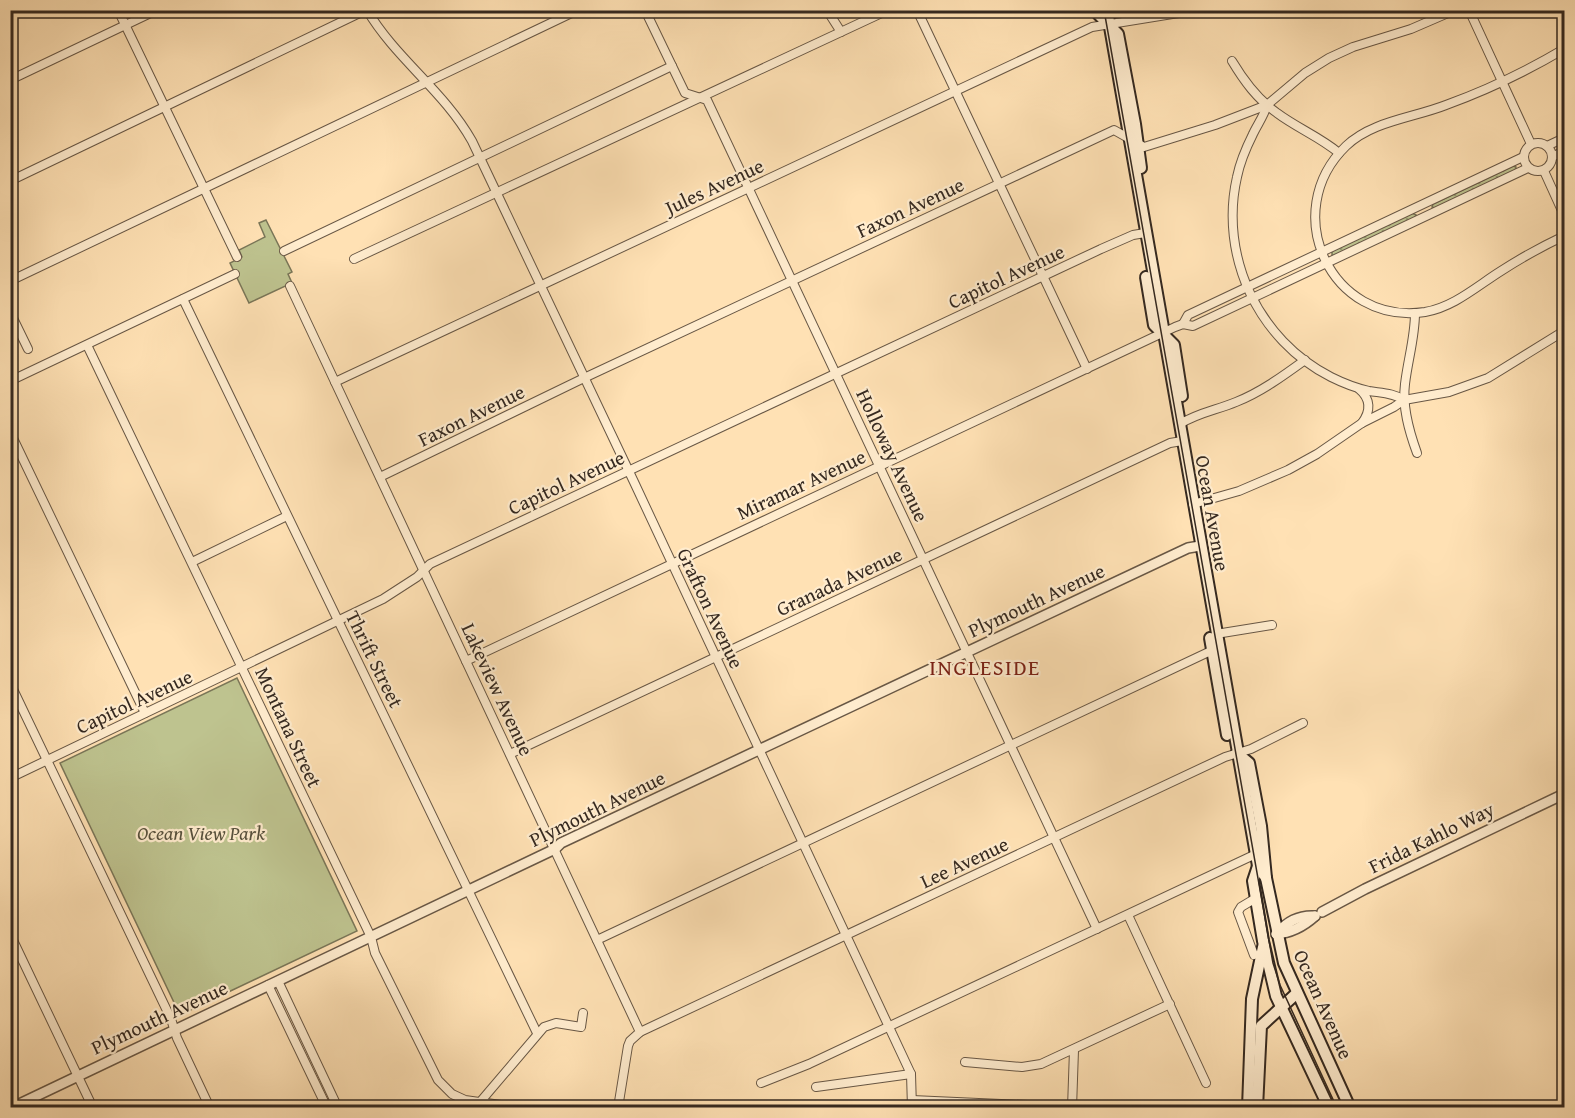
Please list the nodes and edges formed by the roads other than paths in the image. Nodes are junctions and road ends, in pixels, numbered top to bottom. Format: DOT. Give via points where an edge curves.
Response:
graph roads {
  1 [pos="118,10"];
  2 [pos="157,10"];
  3 [pos="367,10"];
  4 [pos="578,10"];
  5 [pos="645,10"];
  6 [pos="827,10"];
  7 [pos="888,10"];
  8 [pos="917,10"];
  9 [pos="1098,10"];
  10 [pos="1107,10"];
  11 [pos="1197,10"];
  12 [pos="1455,10"];
  13 [pos="1469,10"];
  14 [pos="1108,24"];
  15 [pos="126,26"];
  16 [pos="842,32"];
  17 [pos="1564,49"];
  18 [pos="1232,61"];
  19 [pos="672,66"];
  20 [pos="10,80"];
  21 [pos="427,82"];
  22 [pos="1502,82"];
  23 [pos="956,91"];
  24 [pos="701,98"];
  25 [pos="1267,105"];
  26 [pos="165,107"];
  27 [pos="1564,138"];
  28 [pos="1133,141"];
  29 [pos="1531,144"];
  30 [pos="1547,146"];
  31 [pos="1564,151"];
  32 [pos="1340,153"];
  33 [pos="1552,156"];
  34 [pos="480,157"];
  35 [pos="1524,157"];
  36 [pos="1528,168"];
  37 [pos="1544,171"];
  38 [pos="10,181"];
  39 [pos="1000,184"];
  40 [pos="749,187"];
  41 [pos="204,189"];
  42 [pos="497,194"];
  43 [pos="1564,215"];
  44 [pos="1145,233"];
  45 [pos="1564,236"];
  46 [pos="284,251"];
  47 [pos="237,257"];
  48 [pos="1324,258"];
  49 [pos="354,259"];
  50 [pos="235,274"];
  51 [pos="1044,277"];
  52 [pos="793,280"];
  53 [pos="10,281"];
  54 [pos="541,285"];
  55 [pos="290,286"];
  56 [pos="1247,287"];
  57 [pos="1252,298"];
  58 [pos="183,299"];
  59 [pos="10,312"];
  60 [pos="1414,313"];
  61 [pos="1183,324"];
  62 [pos="1564,332"];
  63 [pos="1163,333"];
  64 [pos="87,345"];
  65 [pos="28,349"];
  66 [pos="1305,360"];
  67 [pos="1087,369"];
  68 [pos="836,373"];
  69 [pos="584,378"];
  70 [pos="10,381"];
  71 [pos="335,382"];
  72 [pos="1358,388"];
  73 [pos="1404,400"];
  74 [pos="1362,423"];
  75 [pos="1180,424"];
  76 [pos="10,432"];
  77 [pos="1182,441"];
  78 [pos="1417,453"];
  79 [pos="880,465"];
  80 [pos="628,471"];
  81 [pos="380,477"];
  82 [pos="1193,504"];
  83 [pos="287,516"];
  84 [pos="1200,546"];
  85 [pos="923,560"];
  86 [pos="192,562"];
  87 [pos="672,563"];
  88 [pos="424,570"];
  89 [pos="1211,608"];
  90 [pos="339,621"];
  91 [pos="1272,625"];
  92 [pos="1216,634"];
  93 [pos="1215,649"];
  94 [pos="967,653"];
  95 [pos="715,657"];
  96 [pos="466,661"];
  97 [pos="242,667"];
  98 [pos="10,683"];
  99 [pos="145,713"];
  100 [pos="1303,723"];
  101 [pos="1010,746"];
  102 [pos="759,750"];
  103 [pos="1238,753"];
  104 [pos="510,754"];
  105 [pos="47,760"];
  106 [pos="10,778"];
  107 [pos="1564,794"];
  108 [pos="1054,838"];
  109 [pos="803,843"];
  110 [pos="555,849"];
  111 [pos="1256,854"];
  112 [pos="1258,866"];
  113 [pos="1266,879"];
  114 [pos="468,890"];
  115 [pos="1256,898"];
  116 [pos="1128,915"];
  117 [pos="1097,929"];
  118 [pos="10,934"];
  119 [pos="846,936"];
  120 [pos="371,937"];
  121 [pos="1270,937"];
  122 [pos="597,940"];
  123 [pos="1248,940"];
  124 [pos="1254,955"];
  125 [pos="278,981"];
  126 [pos="268,985"];
  127 [pos="1296,993"];
  128 [pos="1170,1004"];
  129 [pos="1281,1009"];
  130 [pos="583,1013"];
  131 [pos="889,1027"];
  132 [pos="174,1030"];
  133 [pos="640,1032"];
  134 [pos="537,1033"];
  135 [pos="1074,1050"];
  136 [pos="965,1062"];
  137 [pos="911,1074"];
  138 [pos="78,1076"];
  139 [pos="761,1083"];
  140 [pos="1206,1083"];
  141 [pos="816,1087"];
  142 [pos="478,1104"];
  143 [pos="912,1104"];
  144 [pos="11,1107"];
  145 [pos="93,1107"];
  146 [pos="210,1107"];
  147 [pos="327,1107"];
  148 [pos="338,1107"];
  149 [pos="523,1107"];
  150 [pos="618,1107"];
  151 [pos="1072,1107"];
  152 [pos="1248,1107"];
  153 [pos="1257,1107"];
  154 [pos="1329,1107"];
  155 [pos="1350,1107"];
  1 -- 15 [label="street"];
  2 -- 15 [label="street"];
  3 -- 21 [label="street, Grafton Avenue" via="388,42"];
  3 -- 26 [label="street"];
  4 -- 21 [label="street"];
  5 -- 19 [label="street, Holloway Avenue"];
  6 -- 16 [label="street"];
  7 -- 16 [label="street"];
  8 -- 23 [label="street"];
  9 -- 14 [label="main road, Ocean Avenue"];
  10 -- 14 [label="main road, Ocean Avenue"];
  11 -- 14 [label="street, Jules Avenue"];
  12 -- 25 [label="street, Faxon Avenue" via="1329,58"];
  13 -- 22 [label="street"];
  14 -- 23 [label="street, Jules Avenue" via="1092,27"];
  14 -- 28 [label="main road, Ocean Avenue"];
  15 -- 20 [label="street"];
  15 -- 26 [label="street"];
  16 -- 24 [label="street"];
  17 -- 22 [label="street"];
  18 -- 25 [label="street"];
  19 -- 24 [label="street, Holloway Avenue" via="685,93"];
  19 -- 34 [label="street"];
  21 -- 34 [label="street, Grafton Avenue" via="463,125"];
  21 -- 41 [label="street"];
  22 -- 29 [label="street"];
  22 -- 32 [label="street" via="1368,131"];
  23 -- 39 [label="street"];
  23 -- 40 [label="street, Jules Avenue"];
  24 -- 40 [label="street, Holloway Avenue" via="707,100"];
  24 -- 42 [label="street"];
  25 -- 28 [label="street, Faxon Avenue" via="1144,147"];
  25 -- 32 [label="street"];
  25 -- 56 [label="street" via="1246,149 1234,191 1233,234"];
  26 -- 38 [label="street"];
  26 -- 41 [label="street"];
  27 -- 30 [label="street"];
  28 -- 39 [label="street, Faxon Avenue" via="1114,130"];
  28 -- 44 [label="main road, Ocean Avenue"];
  29 -- 30 [label="street"];
  29 -- 35 [label="street"];
  30 -- 33 [label="street"];
  31 -- 33 [label="street"];
  32 -- 48 [label="street" via="1324,175 1316,202 1315,228"];
  33 -- 37 [label="street"];
  34 -- 42 [label="street, Grafton Avenue"];
  34 -- 46 [label="street"];
  35 -- 36 [label="street"];
  35 -- 48 [label="street, Miramar Avenue"];
  36 -- 37 [label="street"];
  36 -- 48 [label="street, Miramar Avenue"];
  37 -- 43 [label="street"];
  39 -- 51 [label="street"];
  39 -- 52 [label="street, Faxon Avenue"];
  40 -- 52 [label="street, Holloway Avenue"];
  40 -- 54 [label="street, Jules Avenue"];
  41 -- 47 [label="street"];
  41 -- 53 [label="street"];
  42 -- 49 [label="street"];
  42 -- 54 [label="street, Grafton Avenue"];
  44 -- 51 [label="street, Capitol Avenue"];
  44 -- 63 [label="main road, Ocean Avenue" via="1141,245 1154,325"];
  45 -- 60 [label="street" via="1449,304"];
  48 -- 56 [label="street, Miramar Avenue"];
  48 -- 57 [label="street, Miramar Avenue"];
  48 -- 60 [label="street" via="1343,285 1364,301"];
  50 -- 58 [label="street"];
  51 -- 67 [label="street"];
  51 -- 68 [label="street, Capitol Avenue"];
  52 -- 68 [label="street, Holloway Avenue"];
  52 -- 69 [label="street, Faxon Avenue"];
  54 -- 69 [label="street, Grafton Avenue"];
  54 -- 71 [label="street, Jules Avenue"];
  55 -- 71 [label="street, Lakeview Avenue"];
  56 -- 57 [label="street"];
  56 -- 61 [label="street, Miramar Avenue" via="1188,315"];
  57 -- 61 [label="street, Miramar Avenue" via="1193,326"];
  57 -- 66 [label="street" via="1270,327"];
  58 -- 64 [label="street"];
  58 -- 83 [label="street, Thrift Street"];
  59 -- 65 [label="street"];
  60 -- 73 [label="street"];
  61 -- 63 [label="street, Miramar Avenue"];
  62 -- 73 [label="street" via="1488,378 1449,392"];
  63 -- 67 [label="street, Miramar Avenue"];
  63 -- 75 [label="main road, Ocean Avenue" via="1174,345 1185,414"];
  64 -- 70 [label="street"];
  64 -- 86 [label="street, Montana Street"];
  66 -- 72 [label="street"];
  66 -- 75 [label="street" via="1250,396 1191,416"];
  67 -- 79 [label="street, Miramar Avenue"];
  68 -- 79 [label="street, Holloway Avenue"];
  68 -- 80 [label="street, Capitol Avenue"];
  69 -- 80 [label="street, Grafton Avenue"];
  69 -- 81 [label="street, Faxon Avenue"];
  71 -- 81 [label="street, Lakeview Avenue"];
  72 -- 73 [label="street"];
  72 -- 74 [label="street" via="1368,403"];
  73 -- 74 [label="street"];
  73 -- 78 [label="street"];
  74 -- 82 [label="street" via="1288,470 1239,491"];
  75 -- 77 [label="main road, Ocean Avenue"];
  76 -- 99 [label="street"];
  77 -- 82 [label="main road, Ocean Avenue"];
  77 -- 85 [label="street, Granada Avenue" via="1167,444"];
  79 -- 85 [label="street, Holloway Avenue"];
  79 -- 87 [label="street, Miramar Avenue"];
  80 -- 87 [label="street, Grafton Avenue"];
  80 -- 88 [label="street, Capitol Avenue"];
  81 -- 88 [label="street, Lakeview Avenue"];
  82 -- 84 [label="main road, Ocean Avenue"];
  83 -- 86 [label="street"];
  83 -- 90 [label="street, Thrift Street"];
  84 -- 89 [label="main road, Ocean Avenue"];
  84 -- 94 [label="street, Plymouth Avenue" via="1188,548"];
  85 -- 94 [label="street, Holloway Avenue"];
  85 -- 95 [label="street, Granada Avenue"];
  86 -- 97 [label="street, Montana Street"];
  87 -- 95 [label="street, Grafton Avenue"];
  87 -- 96 [label="street, Miramar Avenue"];
  88 -- 90 [label="street, Capitol Avenue" via="383,599"];
  88 -- 96 [label="street, Lakeview Avenue"];
  89 -- 92 [label="main road, Ocean Avenue"];
  89 -- 93 [label="main road, Ocean Avenue" via="1209,628"];
  90 -- 97 [label="street, Capitol Avenue"];
  90 -- 114 [label="street, Thrift Street"];
  91 -- 92 [label="street"];
  92 -- 93 [label="main road, Ocean Avenue"];
  93 -- 101 [label="street"];
  93 -- 103 [label="main road, Ocean Avenue"];
  94 -- 101 [label="street, Holloway Avenue"];
  94 -- 102 [label="street, Plymouth Avenue"];
  95 -- 102 [label="street, Grafton Avenue"];
  95 -- 104 [label="street, Granada Avenue"];
  96 -- 104 [label="street, Lakeview Avenue"];
  97 -- 99 [label="street, Capitol Avenue"];
  97 -- 120 [label="street, Montana Street"];
  98 -- 105 [label="street"];
  99 -- 105 [label="street, Capitol Avenue"];
  100 -- 103 [label="street, Lee Avenue"];
  101 -- 108 [label="street, Holloway Avenue"];
  101 -- 109 [label="street"];
  102 -- 109 [label="street, Grafton Avenue"];
  102 -- 110 [label="street, Plymouth Avenue"];
  103 -- 108 [label="street, Lee Avenue"];
  103 -- 111 [label="main road, Ocean Avenue"];
  103 -- 113 [label="main road, Ocean Avenue" via="1249,763 1262,826"];
  104 -- 110 [label="street, Lakeview Avenue"];
  105 -- 106 [label="street, Capitol Avenue"];
  105 -- 132 [label="street"];
  107 -- 121 [label="street, Frida Kahlo Way" via="1318,914 1303,915"];
  108 -- 117 [label="street, Holloway Avenue"];
  108 -- 119 [label="street, Lee Avenue"];
  109 -- 119 [label="street, Grafton Avenue"];
  109 -- 122 [label="street"];
  110 -- 114 [label="street, Plymouth Avenue"];
  110 -- 122 [label="street, Lakeview Avenue"];
  111 -- 112 [label="main road, Ocean Avenue"];
  111 -- 116 [label="street"];
  112 -- 113 [label="main road, Ocean Avenue"];
  112 -- 115 [label="main road, Ocean Avenue" via="1253,881"];
  113 -- 121 [label="main road, Ocean Avenue"];
  114 -- 120 [label="street, Plymouth Avenue"];
  114 -- 134 [label="street, Thrift Street"];
  115 -- 121 [label="main road, Ocean Avenue"];
  115 -- 123 [label="street" via="1238,912"];
  116 -- 117 [label="street"];
  116 -- 128 [label="street"];
  117 -- 131 [label="street"];
  118 -- 138 [label="street"];
  119 -- 131 [label="street, Grafton Avenue"];
  119 -- 133 [label="street, Lee Avenue"];
  120 -- 125 [label="street, Plymouth Avenue"];
  120 -- 142 [label="street, Montana Street" via="375,953 438,1080 452,1094"];
  121 -- 123 [label="street"];
  121 -- 127 [label="main road, Ocean Avenue"];
  121 -- 129 [label="main road, Ocean Avenue" via="1273,984"];
  121 -- 152 [label="main road" via="1252,999"];
  122 -- 133 [label="street, Lakeview Avenue"];
  123 -- 124 [label="street"];
  125 -- 126 [label="street, Plymouth Avenue"];
  125 -- 148 [label="street"];
  126 -- 132 [label="street, Plymouth Avenue"];
  126 -- 147 [label="street"];
  127 -- 129 [label="main road"];
  127 -- 155 [label="main road, Ocean Avenue"];
  128 -- 135 [label="street"];
  128 -- 140 [label="street"];
  129 -- 153 [label="main road" via="1261,1026"];
  129 -- 154 [label="main road, Ocean Avenue"];
  130 -- 134 [label="street" via="581,1027 550,1024"];
  131 -- 137 [label="street, Grafton Avenue"];
  131 -- 139 [label="street"];
  132 -- 138 [label="street, Plymouth Avenue"];
  132 -- 146 [label="street"];
  133 -- 150 [label="street" via="628,1046"];
  134 -- 142 [label="street"];
  135 -- 136 [label="street" via="1031,1066"];
  135 -- 151 [label="street"];
  137 -- 141 [label="street"];
  137 -- 143 [label="street"];
  138 -- 144 [label="street, Plymouth Avenue"];
  138 -- 145 [label="street"];
  142 -- 149 [label="street, Montana Street"];
  143 -- 151 [label="street"];
}
